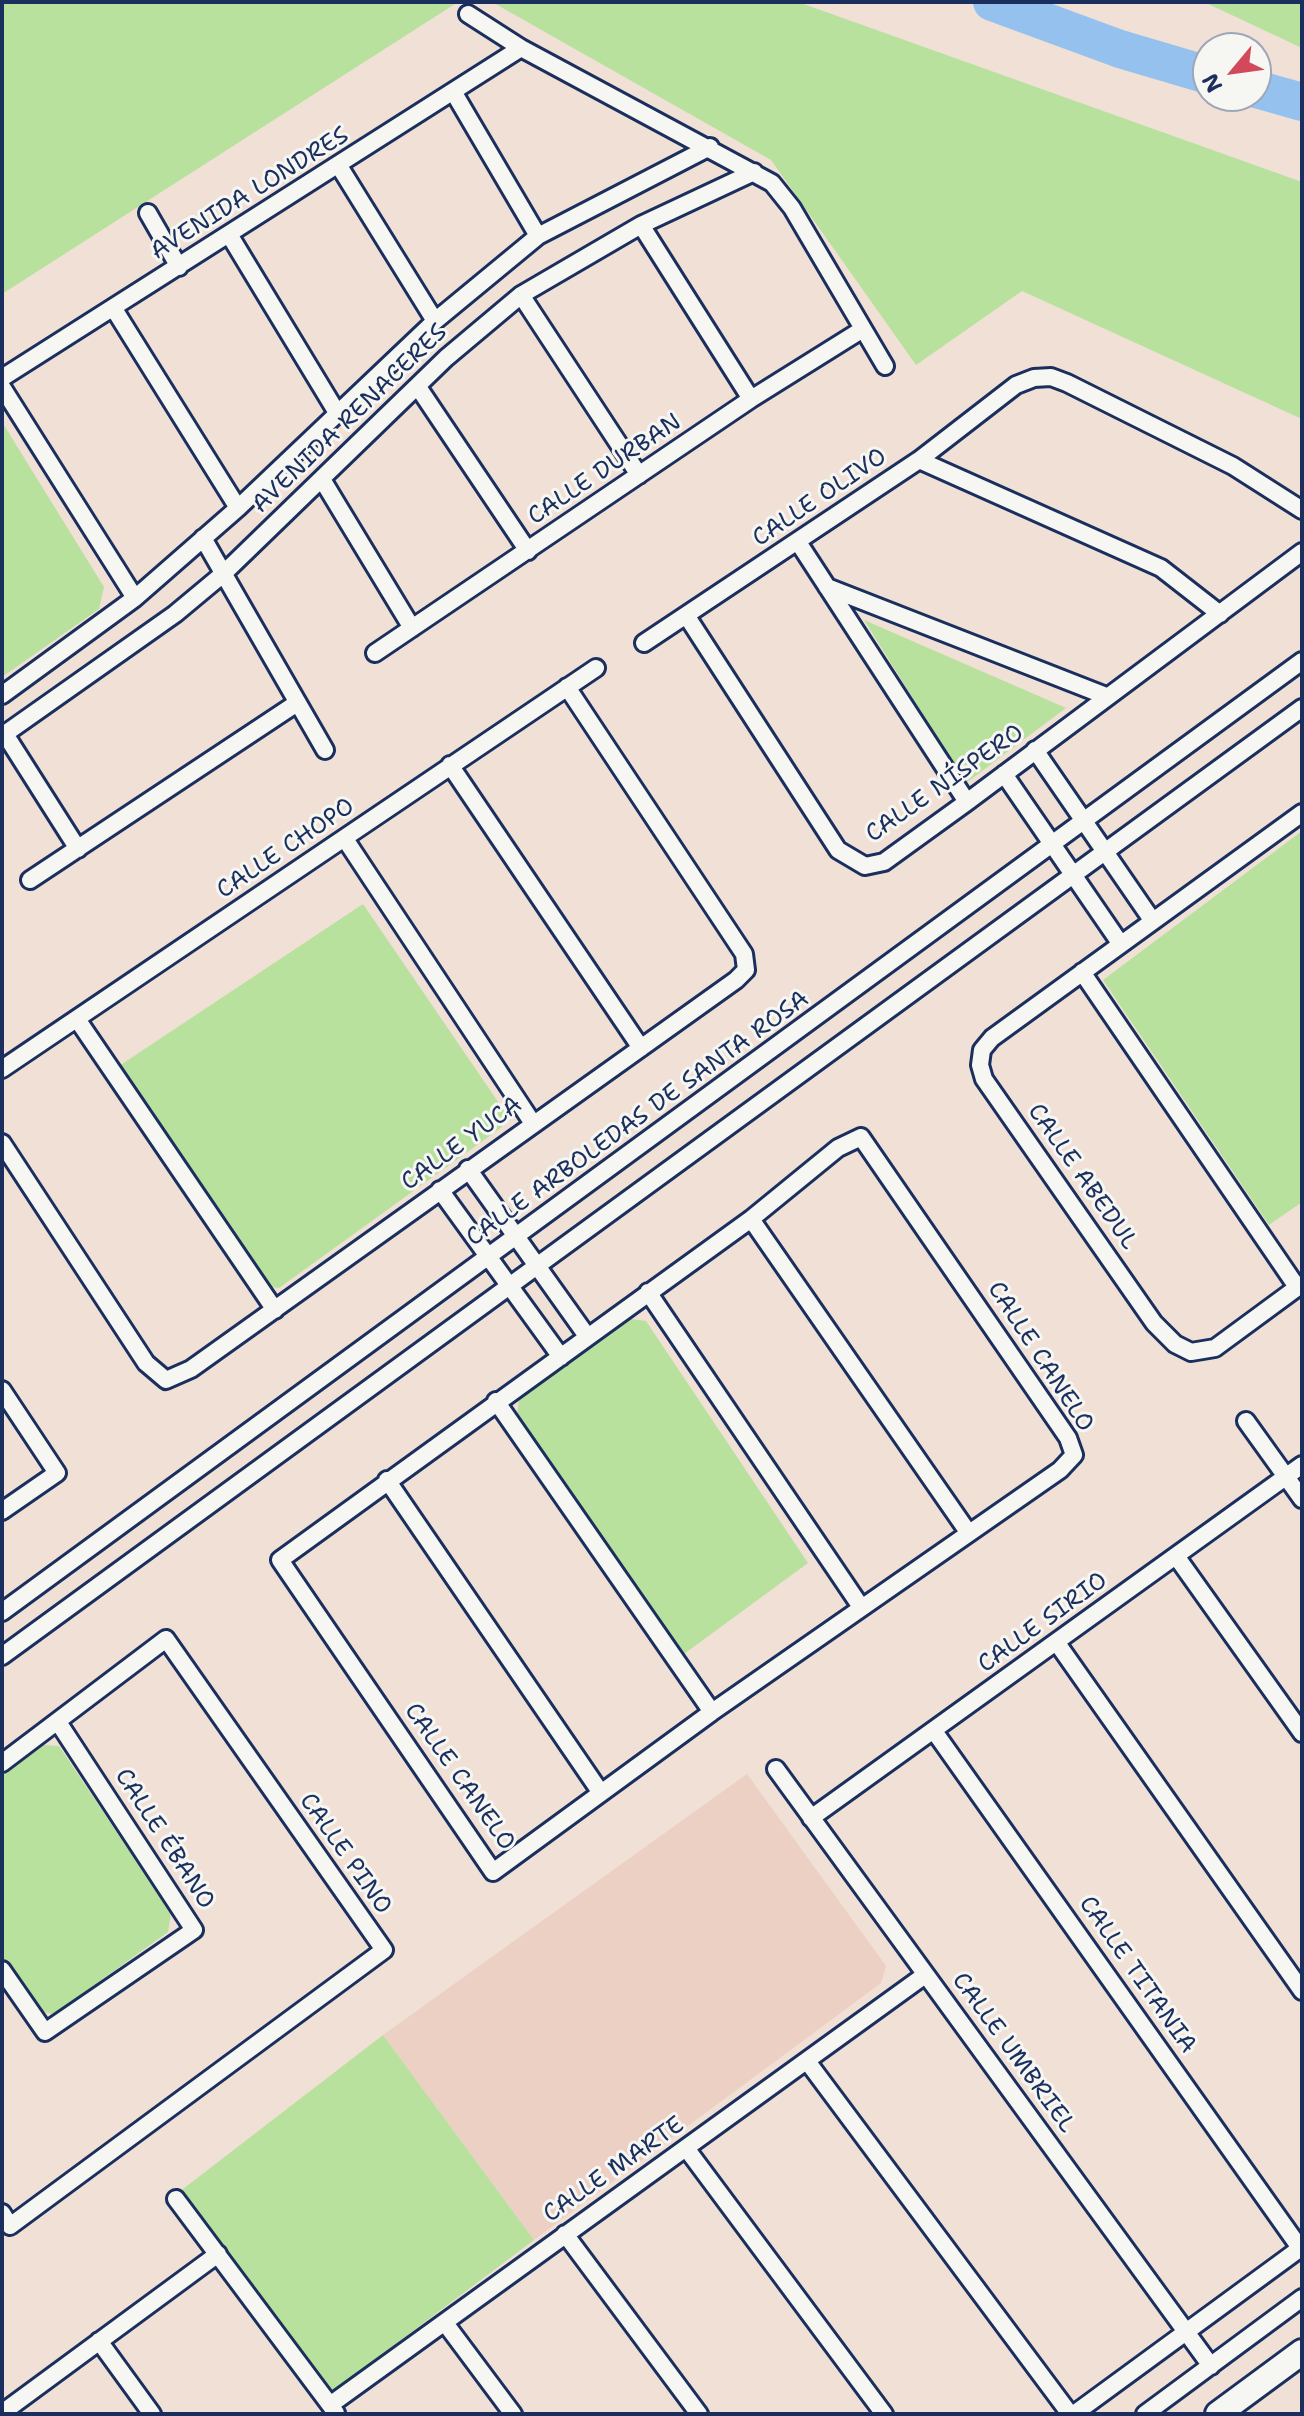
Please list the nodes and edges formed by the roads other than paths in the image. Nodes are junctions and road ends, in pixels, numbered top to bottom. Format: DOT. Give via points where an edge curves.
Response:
graph roads {
  1 [pos="468,14"];
  2 [pos="521,48"];
  3 [pos="454,93"];
  4 [pos="710,147"];
  5 [pos="339,166"];
  6 [pos="754,172"];
  7 [pos="148,213"];
  8 [pos="641,225"];
  9 [pos="230,236"];
  10 [pos="538,236"];
  11 [pos="179,267"];
  12 [pos="521,295"];
  13 [pos="114,309"];
  14 [pos="435,321"];
  15 [pos="863,329"];
  16 [pos="885,366"];
  17 [pos="2,378"];
  18 [pos="2,387"];
  19 [pos="418,387"];
  20 [pos="751,399"];
  21 [pos="336,411"];
  22 [pos="919,460"];
  23 [pos="639,475"];
  24 [pos="323,481"];
  25 [pos="238,508"];
  26 [pos="1302,510"];
  27 [pos="203,538"];
  28 [pos="798,542"];
  29 [pos="528,551"];
  30 [pos="1302,552"];
  31 [pos="223,574"];
  32 [pos="827,587"];
  33 [pos="135,598"];
  34 [pos="1220,614"];
  35 [pos="686,615"];
  36 [pos="412,628"];
  37 [pos="644,643"];
  38 [pos="375,653"];
  39 [pos="1302,661"];
  40 [pos="596,668"];
  41 [pos="567,687"];
  42 [pos="2,695"];
  43 [pos="1106,696"];
  44 [pos="297,703"];
  45 [pos="1302,708"];
  46 [pos="3,735"];
  47 [pos="325,750"];
  48 [pos="1035,750"];
  49 [pos="450,765"];
  50 [pos="1004,774"];
  51 [pos="967,802"];
  52 [pos="1302,813"];
  53 [pos="1084,822"];
  54 [pos="345,839"];
  55 [pos="1054,845"];
  56 [pos="78,849"];
  57 [pos="1106,853"];
  58 [pos="1074,876"];
  59 [pos="30,880"];
  60 [pos="1152,920"];
  61 [pos="1120,943"];
  62 [pos="1082,972"];
  63 [pos="77,1019"];
  64 [pos="641,1048"];
  65 [pos="2,1069"];
  66 [pos="532,1122"];
  67 [pos="2,1143"];
  68 [pos="468,1169"];
  69 [pos="440,1190"];
  70 [pos="751,1219"];
  71 [pos="516,1237"];
  72 [pos="487,1259"];
  73 [pos="537,1267"];
  74 [pos="1300,1285"];
  75 [pos="507,1288"];
  76 [pos="648,1292"];
  77 [pos="275,1310"];
  78 [pos="587,1336"];
  79 [pos="561,1357"];
  80 [pos="2,1390"];
  81 [pos="496,1401"];
  82 [pos="1246,1421"];
  83 [pos="1302,1465"];
  84 [pos="1286,1477"];
  85 [pos="387,1480"];
  86 [pos="1302,1499"];
  87 [pos="2,1511"];
  88 [pos="968,1532"];
  89 [pos="1176,1556"];
  90 [pos="861,1607"];
  91 [pos="2,1612"];
  92 [pos="1057,1643"];
  93 [pos="2,1656"];
  94 [pos="712,1712"];
  95 [pos="58,1722"];
  96 [pos="934,1731"];
  97 [pos="1302,1733"];
  98 [pos="2,1763"];
  99 [pos="776,1769"];
  100 [pos="601,1793"];
  101 [pos="811,1818"];
  102 [pos="2,1970"];
  103 [pos="925,1975"];
  104 [pos="1302,1991"];
  105 [pos="807,2061"];
  106 [pos="686,2148"];
  107 [pos="176,2199"];
  108 [pos="2,2213"];
  109 [pos="565,2234"];
  110 [pos="1301,2247"];
  111 [pos="218,2254"];
  112 [pos="1302,2298"];
  113 [pos="445,2323"];
  114 [pos="1185,2333"];
  115 [pos="99,2341"];
  116 [pos="1302,2352"];
  117 [pos="1211,2366"];
  118 [pos="1244,2407"];
  119 [pos="334,2410"];
  120 [pos="2,2413"];
  121 [pos="152,2414"];
  122 [pos="513,2414"];
  123 [pos="699,2414"];
  124 [pos="884,2414"];
  125 [pos="1072,2414"];
  126 [pos="1145,2414"];
  127 [pos="1218,2414"];
  1 -- 2 [label="street"];
  2 -- 3 [label="street, AVENIDA LONDRES"];
  2 -- 4 [label="street"];
  3 -- 5 [label="street, AVENIDA LONDRES"];
  3 -- 10 [label="street"];
  4 -- 6 [label="street"];
  4 -- 10 [label="street, AVENIDA RENACERES"];
  5 -- 9 [label="street, AVENIDA LONDRES"];
  5 -- 14 [label="street"];
  6 -- 8 [label="street, AVENIDA RENACERES"];
  6 -- 15 [label="street" via="772,183 792,208"];
  7 -- 11 [label="street"];
  8 -- 12 [label="street, AVENIDA RENACERES"];
  8 -- 20 [label="street"];
  9 -- 11 [label="street, AVENIDA LONDRES"];
  9 -- 21 [label="street"];
  10 -- 14 [label="street, AVENIDA RENACERES"];
  11 -- 13 [label="street, AVENIDA LONDRES"];
  12 -- 19 [label="street, AVENIDA RENACERES"];
  12 -- 23 [label="street"];
  13 -- 17 [label="street, AVENIDA LONDRES"];
  13 -- 25 [label="street"];
  14 -- 21 [label="street, AVENIDA RENACERES"];
  15 -- 16 [label="street"];
  15 -- 20 [label="street, CALLE DURBAN"];
  18 -- 33 [label="street"];
  19 -- 24 [label="street, AVENIDA RENACERES"];
  19 -- 29 [label="street"];
  20 -- 23 [label="street, CALLE DURBAN"];
  21 -- 25 [label="street, AVENIDA RENACERES"];
  22 -- 26 [label="street, CALLE OLIVO" via="1016,385 1051,377 1233,466"];
  22 -- 28 [label="street, CALLE OLIVO"];
  22 -- 34 [label="street" via="1161,568"];
  23 -- 29 [label="street, CALLE DURBAN"];
  24 -- 31 [label="street, AVENIDA RENACERES"];
  24 -- 36 [label="street"];
  25 -- 27 [label="street, AVENIDA RENACERES"];
  27 -- 31 [label="street"];
  27 -- 33 [label="street, AVENIDA RENACERES"];
  28 -- 32 [label="street"];
  28 -- 35 [label="street, CALLE OLIVO"];
  29 -- 36 [label="street, CALLE DURBAN"];
  30 -- 34 [label="street, CALLE NÍSPERO"];
  31 -- 44 [label="street"];
  31 -- 46 [label="street, AVENIDA RENACERES"];
  32 -- 43 [label="street"];
  32 -- 51 [label="street"];
  33 -- 42 [label="street, AVENIDA RENACERES"];
  34 -- 43 [label="street, CALLE NÍSPERO"];
  35 -- 37 [label="street, CALLE OLIVO"];
  35 -- 51 [label="street, CALLE NÍSPERO" via="838,850 851,861 865,866 884,862"];
  36 -- 38 [label="street, CALLE DURBAN"];
  39 -- 53 [label="street, CALLE ARBOLEDAS DE SANTA ROSA"];
  40 -- 41 [label="street, CALLE CHOPO"];
  41 -- 49 [label="street, CALLE CHOPO"];
  41 -- 64 [label="street, CALLE YUCA" via="747,963 736,980"];
  43 -- 48 [label="street, CALLE NÍSPERO"];
  44 -- 47 [label="street"];
  44 -- 56 [label="street"];
  45 -- 57 [label="street"];
  46 -- 56 [label="street"];
  48 -- 50 [label="street, CALLE NÍSPERO"];
  48 -- 53 [label="street"];
  49 -- 54 [label="street, CALLE CHOPO"];
  49 -- 64 [label="street"];
  50 -- 51 [label="street, CALLE NÍSPERO"];
  50 -- 55 [label="street"];
  52 -- 60 [label="street, CALLE ABEDUL"];
  53 -- 55 [label="street, CALLE ARBOLEDAS DE SANTA ROSA"];
  53 -- 57 [label="street"];
  54 -- 63 [label="street, CALLE CHOPO"];
  54 -- 66 [label="street"];
  55 -- 58 [label="street"];
  55 -- 71 [label="street, CALLE ARBOLEDAS DE SANTA ROSA"];
  56 -- 59 [label="street"];
  57 -- 58 [label="street"];
  57 -- 60 [label="street"];
  58 -- 61 [label="street"];
  58 -- 73 [label="street"];
  60 -- 61 [label="street, CALLE ABEDUL"];
  61 -- 62 [label="street, CALLE ABEDUL"];
  62 -- 74 [label="street"];
  62 -- 74 [label="street, CALLE ABEDUL" via="992,1038 982,1050 984,1079 1154,1323 1175,1344 1191,1352 1215,1348"];
  63 -- 65 [label="street, CALLE CHOPO"];
  63 -- 77 [label="street"];
  64 -- 66 [label="street, CALLE YUCA"];
  66 -- 68 [label="street, CALLE YUCA"];
  67 -- 77 [label="street, CALLE YUCA" via="156,1374 166,1380 179,1376"];
  68 -- 69 [label="street, CALLE YUCA"];
  68 -- 71 [label="street"];
  69 -- 72 [label="street"];
  69 -- 77 [label="street, CALLE YUCA"];
  70 -- 76 [label="street, CALLE CANELO"];
  70 -- 88 [label="street"];
  70 -- 88 [label="street, CALLE CANELO" via="846,1143 861,1137 867,1143 1072,1447 1074,1455 1067,1465"];
  71 -- 72 [label="street, CALLE ARBOLEDAS DE SANTA ROSA"];
  71 -- 73 [label="street"];
  72 -- 75 [label="street"];
  72 -- 91 [label="street, CALLE ARBOLEDAS DE SANTA ROSA"];
  73 -- 75 [label="street"];
  73 -- 78 [label="street"];
  75 -- 79 [label="street"];
  75 -- 93 [label="street"];
  76 -- 78 [label="street, CALLE CANELO"];
  76 -- 90 [label="street"];
  78 -- 79 [label="street, CALLE CANELO"];
  79 -- 81 [label="street, CALLE CANELO"];
  80 -- 87 [label="street" via="57,1473"];
  81 -- 85 [label="street, CALLE CANELO"];
  81 -- 94 [label="street"];
  82 -- 84 [label="street"];
  83 -- 84 [label="street, CALLE SIRIO"];
  84 -- 86 [label="street"];
  84 -- 89 [label="street, CALLE SIRIO"];
  85 -- 100 [label="street"];
  85 -- 100 [label="street, CALLE CANELO" via="280,1560 493,1872"];
  88 -- 90 [label="street, CALLE CANELO"];
  89 -- 92 [label="street, CALLE SIRIO"];
  89 -- 97 [label="street"];
  90 -- 94 [label="street, CALLE CANELO"];
  92 -- 96 [label="street, CALLE SIRIO"];
  92 -- 104 [label="street"];
  94 -- 100 [label="street, CALLE CANELO"];
  95 -- 98 [label="street, CALLE PINO"];
  95 -- 102 [label="street, CALLE ÉBANO" via="194,1930 45,2032"];
  95 -- 108 [label="street, CALLE PINO" via="166,1639 384,1950 10,2226"];
  96 -- 101 [label="street, CALLE SIRIO"];
  96 -- 110 [label="street, CALLE TITANIA"];
  99 -- 101 [label="street, CALLE UMBRIEL"];
  101 -- 103 [label="street, CALLE UMBRIEL"];
  103 -- 105 [label="street, CALLE MARTE"];
  103 -- 114 [label="street, CALLE UMBRIEL"];
  105 -- 106 [label="street, CALLE MARTE"];
  105 -- 125 [label="street"];
  106 -- 109 [label="street, CALLE MARTE"];
  106 -- 124 [label="street"];
  107 -- 111 [label="street"];
  109 -- 113 [label="street, CALLE MARTE"];
  109 -- 123 [label="street"];
  110 -- 114 [label="street"];
  111 -- 115 [label="street"];
  111 -- 119 [label="street"];
  112 -- 117 [label="street"];
  113 -- 119 [label="street, CALLE MARTE"];
  113 -- 122 [label="street"];
  114 -- 117 [label="street, CALLE UMBRIEL"];
  114 -- 125 [label="street"];
  115 -- 120 [label="street"];
  115 -- 121 [label="street"];
  116 -- 118 [label="street"];
  117 -- 126 [label="street"];
  118 -- 127 [label="street"];
}
